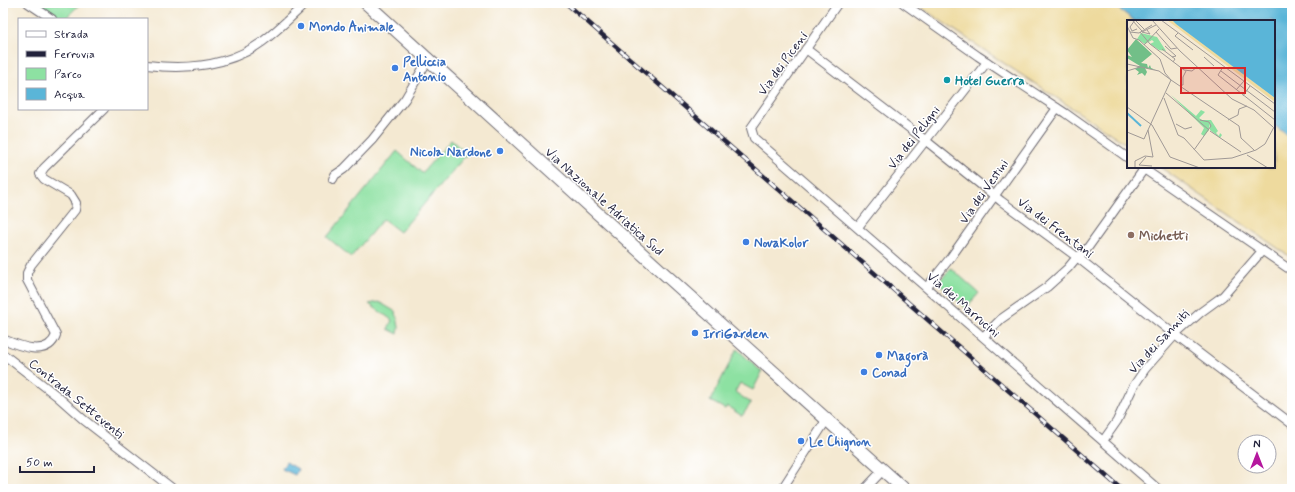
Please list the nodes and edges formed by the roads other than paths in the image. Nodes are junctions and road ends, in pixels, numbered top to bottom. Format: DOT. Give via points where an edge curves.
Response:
graph roads {
  1 [pos="28,3"];
  2 [pos="306,3"];
  3 [pos="366,3"];
  4 [pos="838,3"];
  5 [pos="903,3"];
  6 [pos="50,18"];
  7 [pos="806,49"];
  8 [pos="428,60"];
  9 [pos="987,62"];
  10 [pos="148,65"];
  11 [pos="1057,108"];
  12 [pos="103,110"];
  13 [pos="754,138"];
  14 [pos="925,140"];
  15 [pos="1127,157"];
  16 [pos="1142,168"];
  17 [pos="333,180"];
  18 [pos="994,195"];
  19 [pos="858,227"];
  20 [pos="1262,251"];
  21 [pos="1077,257"];
  22 [pos="1292,271"];
  23 [pos="927,287"];
  24 [pos="1175,335"];
  25 [pos="984,336"];
  26 [pos="3,339"];
  27 [pos="3,354"];
  28 [pos="827,419"];
  29 [pos="1292,424"];
  30 [pos="1103,441"];
  31 [pos="883,470"];
  32 [pos="173,489"];
  33 [pos="782,489"];
  34 [pos="865,489"];
  35 [pos="904,489"];
  36 [pos="1158,489"];
  1 -- 6 [label="street"];
  2 -- 10 [label="street" via="261,43 236,57 189,67"];
  3 -- 8 [label="main road, Via Nazionale Adriatica Sud"];
  4 -- 7 [label="street, Via dei Piceni"];
  5 -- 9 [label="street"];
  7 -- 13 [label="street, Via dei Piceni" via="751,128"];
  7 -- 14 [label="street, Via dei Frentani"];
  8 -- 17 [label="street" via="405,99 372,140 335,175"];
  8 -- 28 [label="main road, Via Nazionale Adriatica Sud"];
  9 -- 11 [label="street"];
  9 -- 14 [label="street, Via dei Peligni"];
  11 -- 15 [label="street"];
  11 -- 18 [label="street, Via dei Vestini"];
  12 -- 26 [label="street" via="40,174 71,195 76,203 75,210 27,273 27,280 56,335 54,341 47,346 34,348"];
  13 -- 19 [label="street, Via dei Marrucini"];
  14 -- 18 [label="street, Via dei Frentani"];
  14 -- 19 [label="street, Via dei Peligni"];
  16 -- 20 [label="street"];
  16 -- 21 [label="street" via="1084,253"];
  18 -- 21 [label="street, Via dei Frentani"];
  18 -- 23 [label="street, Via dei Vestini"];
  19 -- 23 [label="street, Via dei Marrucini"];
  20 -- 22 [label="street"];
  20 -- 24 [label="street, Via dei Sanniti" via="1223,296"];
  21 -- 24 [label="street, Via dei Frentani"];
  21 -- 25 [label="street" via="1046,287 1001,319"];
  23 -- 25 [label="street, Via dei Marrucini"];
  24 -- 29 [label="street, Via dei Frentani"];
  24 -- 30 [label="street, Via dei Sanniti" via="1145,369 1133,387 1117,421"];
  25 -- 30 [label="street, Via dei Marrucini"];
  27 -- 32 [label="street, Contrada Setteventi"];
  28 -- 31 [label="main road, Via Nazionale Adriatica Sud"];
  28 -- 33 [label="street"];
  30 -- 36 [label="street, Via dei Marrucini"];
  31 -- 34 [label="street"];
  31 -- 35 [label="main road, Via Nazionale Adriatica Sud"];
}
